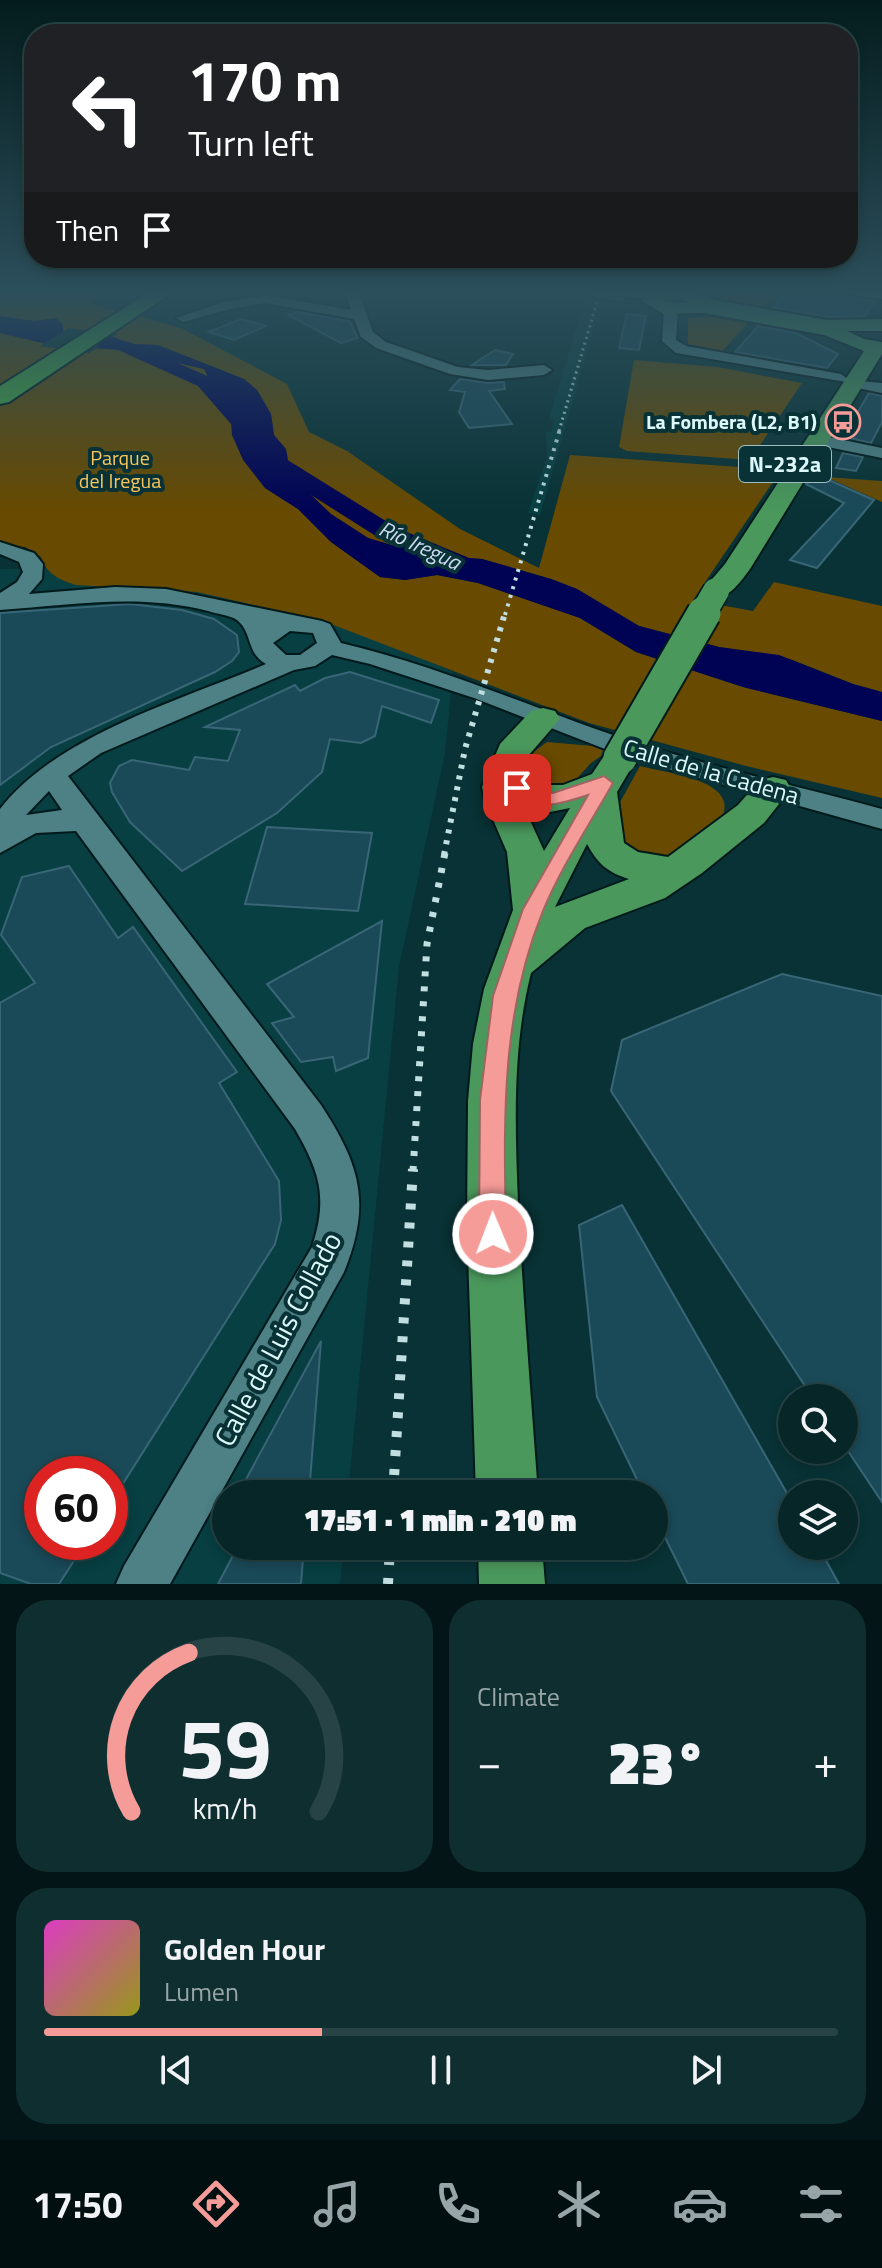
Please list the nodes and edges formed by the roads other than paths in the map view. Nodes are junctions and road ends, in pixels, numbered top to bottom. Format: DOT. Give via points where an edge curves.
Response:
graph roads {
  1 [pos="32,364"];
  2 [pos="46,364"];
  3 [pos="431,364"];
  4 [pos="763,364"];
  5 [pos="855,364"];
  6 [pos="544,370"];
  7 [pos="848,381"];
  8 [pos="0,384"];
  9 [pos="882,388"];
  10 [pos="0,397"];
  11 [pos="819,440"];
  12 [pos="882,453"];
  13 [pos="0,548"];
  14 [pos="35,571"];
  15 [pos="716,591"];
  16 [pos="77,594"];
  17 [pos="0,602"];
  18 [pos="244,614"];
  19 [pos="301,623"];
  20 [pos="262,645"];
  21 [pos="327,647"];
  22 [pos="289,663"];
  23 [pos="239,683"];
  24 [pos="543,719"];
  25 [pos="51,772"];
  26 [pos="505,772"];
  27 [pos="608,777"];
  28 [pos="773,789"];
  29 [pos="882,819"];
  30 [pos="84,821"];
  31 [pos="0,832"];
  32 [pos="0,842"];
  33 [pos="673,872"];
  34 [pos="533,909"];
  35 [pos="512,964"];
  36 [pos="506,1480"];
  37 [pos="511,1560"];
  38 [pos="142,1584"];
  39 [pos="512,1584"];
  1 -- 8 [label="highway"];
  2 -- 10 [label="highway"];
  3 -- 6 [label="street" via="488,375"];
  4 -- 7 [label="street"];
  5 -- 7 [label="main road, N-232a"];
  7 -- 9 [label="street"];
  7 -- 11 [label="main road, N-232a"];
  7 -- 15 [label="main road, N-232a" via="781,470"];
  11 -- 12 [label="street"];
  11 -- 15 [label="main road, N-232a" via="736,569"];
  13 -- 14 [label="street" via="27,556"];
  14 -- 16 [label="street" via="50,584"];
  14 -- 17 [label="street" via="23,589"];
  15 -- 27 [label="main road, N-232a, bridge"];
  16 -- 17 [label="street" via="60,600"];
  16 -- 18 [label="street" via="182,598"];
  18 -- 19 [label="street"];
  18 -- 20 [label="street"];
  19 -- 20 [label="street" via="276,628"];
  19 -- 21 [label="street" via="322,629"];
  20 -- 22 [label="street" via="276,661"];
  20 -- 23 [label="street"];
  21 -- 22 [label="street" via="316,657"];
  21 -- 24 [label="street, Calle de la Cadena" via="378,659"];
  22 -- 23 [label="street"];
  23 -- 25 [label="street" via="92,747"];
  24 -- 26 [label="main road" via="512,752"];
  24 -- 28 [label="street, Calle de la Cadena" via="637,752"];
  25 -- 30 [label="street, Calle de Luis Collado"];
  25 -- 31 [label="street"];
  26 -- 27 [label="main road" via="517,788 544,800 562,798"];
  26 -- 34 [label="main road" via="500,792 526,852"];
  27 -- 33 [label="main road" via="600,829 607,851 627,863"];
  27 -- 34 [label="main road, N-232a"];
  28 -- 29 [label="street, Calle de la Cadena"];
  28 -- 33 [label="main road" via="751,814"];
  30 -- 32 [label="street" via="31,822"];
  30 -- 38 [label="street, Calle de Luis Collado" via="308,1117 333,1156 341,1181 341,1224 329,1257"];
  33 -- 35 [label="main road" via="651,887 571,917"];
  34 -- 35 [label="main road, N-232a"];
  35 -- 36 [label="main road, N-232a" via="498,1026 491,1141"];
  37 -- 39 [label="main road"];
}
